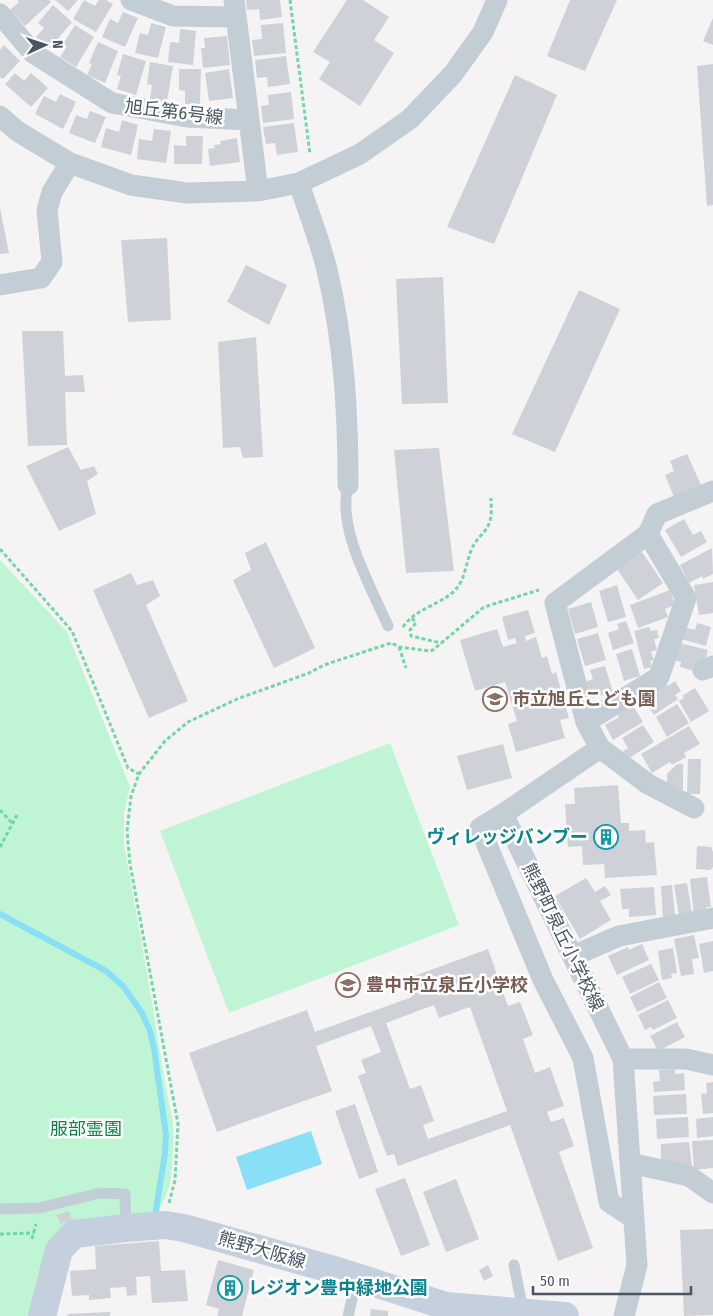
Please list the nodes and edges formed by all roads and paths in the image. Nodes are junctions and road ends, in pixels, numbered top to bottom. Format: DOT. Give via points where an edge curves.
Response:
graph roads {
  1 [pos="131,0"];
  2 [pos="290,0"];
  3 [pos="497,0"];
  4 [pos="235,9"];
  5 [pos="0,14"];
  6 [pos="0,116"];
  7 [pos="249,120"];
  8 [pos="310,154"];
  9 [pos="70,163"];
  10 [pos="299,183"];
  11 [pos="258,191"];
  12 [pos="0,285"];
  13 [pos="348,485"];
  14 [pos="713,491"];
  15 [pos="491,498"];
  16 [pos="648,534"];
  17 [pos="0,549"];
  18 [pos="541,589"];
  19 [pos="412,618"];
  20 [pos="388,626"];
  21 [pos="400,632"];
  22 [pos="442,643"];
  23 [pos="400,647"];
  24 [pos="406,668"];
  25 [pos="586,722"];
  26 [pos="600,748"];
  27 [pos="139,774"];
  28 [pos="694,808"];
  29 [pos="0,810"];
  30 [pos="503,814"];
  31 [pos="17,815"];
  32 [pos="12,823"];
  33 [pos="1,845"];
  34 [pos="713,918"];
  35 [pos="573,956"];
  36 [pos="623,1059"];
  37 [pos="713,1065"];
  38 [pos="630,1164"];
  39 [pos="713,1193"];
  40 [pos="0,1209"];
  41 [pos="632,1218"];
  42 [pos="165,1225"];
  43 [pos="126,1228"];
  44 [pos="34,1233"];
  45 [pos="0,1234"];
  46 [pos="514,1265"];
  47 [pos="357,1277"];
  48 [pos="430,1308"];
  49 [pos="523,1311"];
  50 [pos="42,1316"];
  51 [pos="348,1316"];
  52 [pos="566,1316"];
  53 [pos="624,1316"];
  1 -- 4 [label="street" via="173,16"];
  2 -- 8 [label="path"];
  3 -- 10 [label="street" via="484,32 453,74 410,119 360,154"];
  4 -- 7 [label="street"];
  5 -- 7 [label="street, 旭丘第6号線" via="33,54 112,103 187,117"];
  6 -- 9 [label="street" via="17,131"];
  7 -- 11 [label="street, 旭丘第6号線"];
  9 -- 11 [label="street" via="131,185 187,193"];
  9 -- 12 [label="street" via="52,192 47,210 52,262 41,278"];
  10 -- 11 [label="street"];
  10 -- 13 [label="street" via="327,268 342,342"];
  13 -- 20 [label="lane" via="345,498 350,538"];
  14 -- 16 [label="street" via="658,514"];
  15 -- 19 [label="path" via="487,530 475,543 462,580 456,589"];
  16 -- 25 [label="street" via="555,603"];
  16 -- 25 [label="street" via="686,598 659,676"];
  17 -- 27 [label="path" via="72,631 128,768"];
  18 -- 22 [label="path" via="484,607"];
  19 -- 21 [label="path"];
  19 -- 22 [label="path" via="416,623 410,630 411,636"];
  22 -- 23 [label="path" via="430,651"];
  23 -- 24 [label="path"];
  23 -- 27 [label="path" via="392,643 324,665 188,722 164,741"];
  25 -- 26 [label="street"];
  26 -- 28 [label="street" via="648,784"];
  26 -- 30 [label="street"];
  27 -- 42 [label="path" via="131,796 127,831 130,864 178,1124 174,1180"];
  29 -- 32 [label="path"];
  30 -- 35 [label="street, 熊野町泉丘小学校線"];
  30 -- 41 [label="street" via="480,828 542,980 583,1058 609,1202"];
  31 -- 32 [label="path"];
  32 -- 33 [label="path"];
  34 -- 35 [label="street" via="619,936"];
  35 -- 36 [label="street, 熊野町泉丘小学校線"];
  36 -- 37 [label="street" via="686,1058"];
  36 -- 38 [label="street, 熊野町泉丘小学校線"];
  38 -- 39 [label="street" via="689,1176"];
  38 -- 41 [label="street, 熊野町泉丘小学校線"];
  40 -- 43 [label="lane" via="39,1208 100,1193 125,1194"];
  41 -- 53 [label="street, 熊野町泉丘小学校線" via="637,1265"];
  42 -- 43 [label="main road, 熊野大阪線"];
  42 -- 47 [label="main road, 熊野大阪線"];
  43 -- 50 [label="main road, 熊野大阪線" via="74,1234 59,1250"];
  44 -- 45 [label="path"];
  46 -- 49 [label="lane"];
  47 -- 48 [label="main road, 熊野大阪線"];
  47 -- 51 [label="lane"];
  48 -- 49 [label="main road, 熊野大阪線" via="446,1306"];
  49 -- 52 [label="main road, 熊野大阪線"];
}
